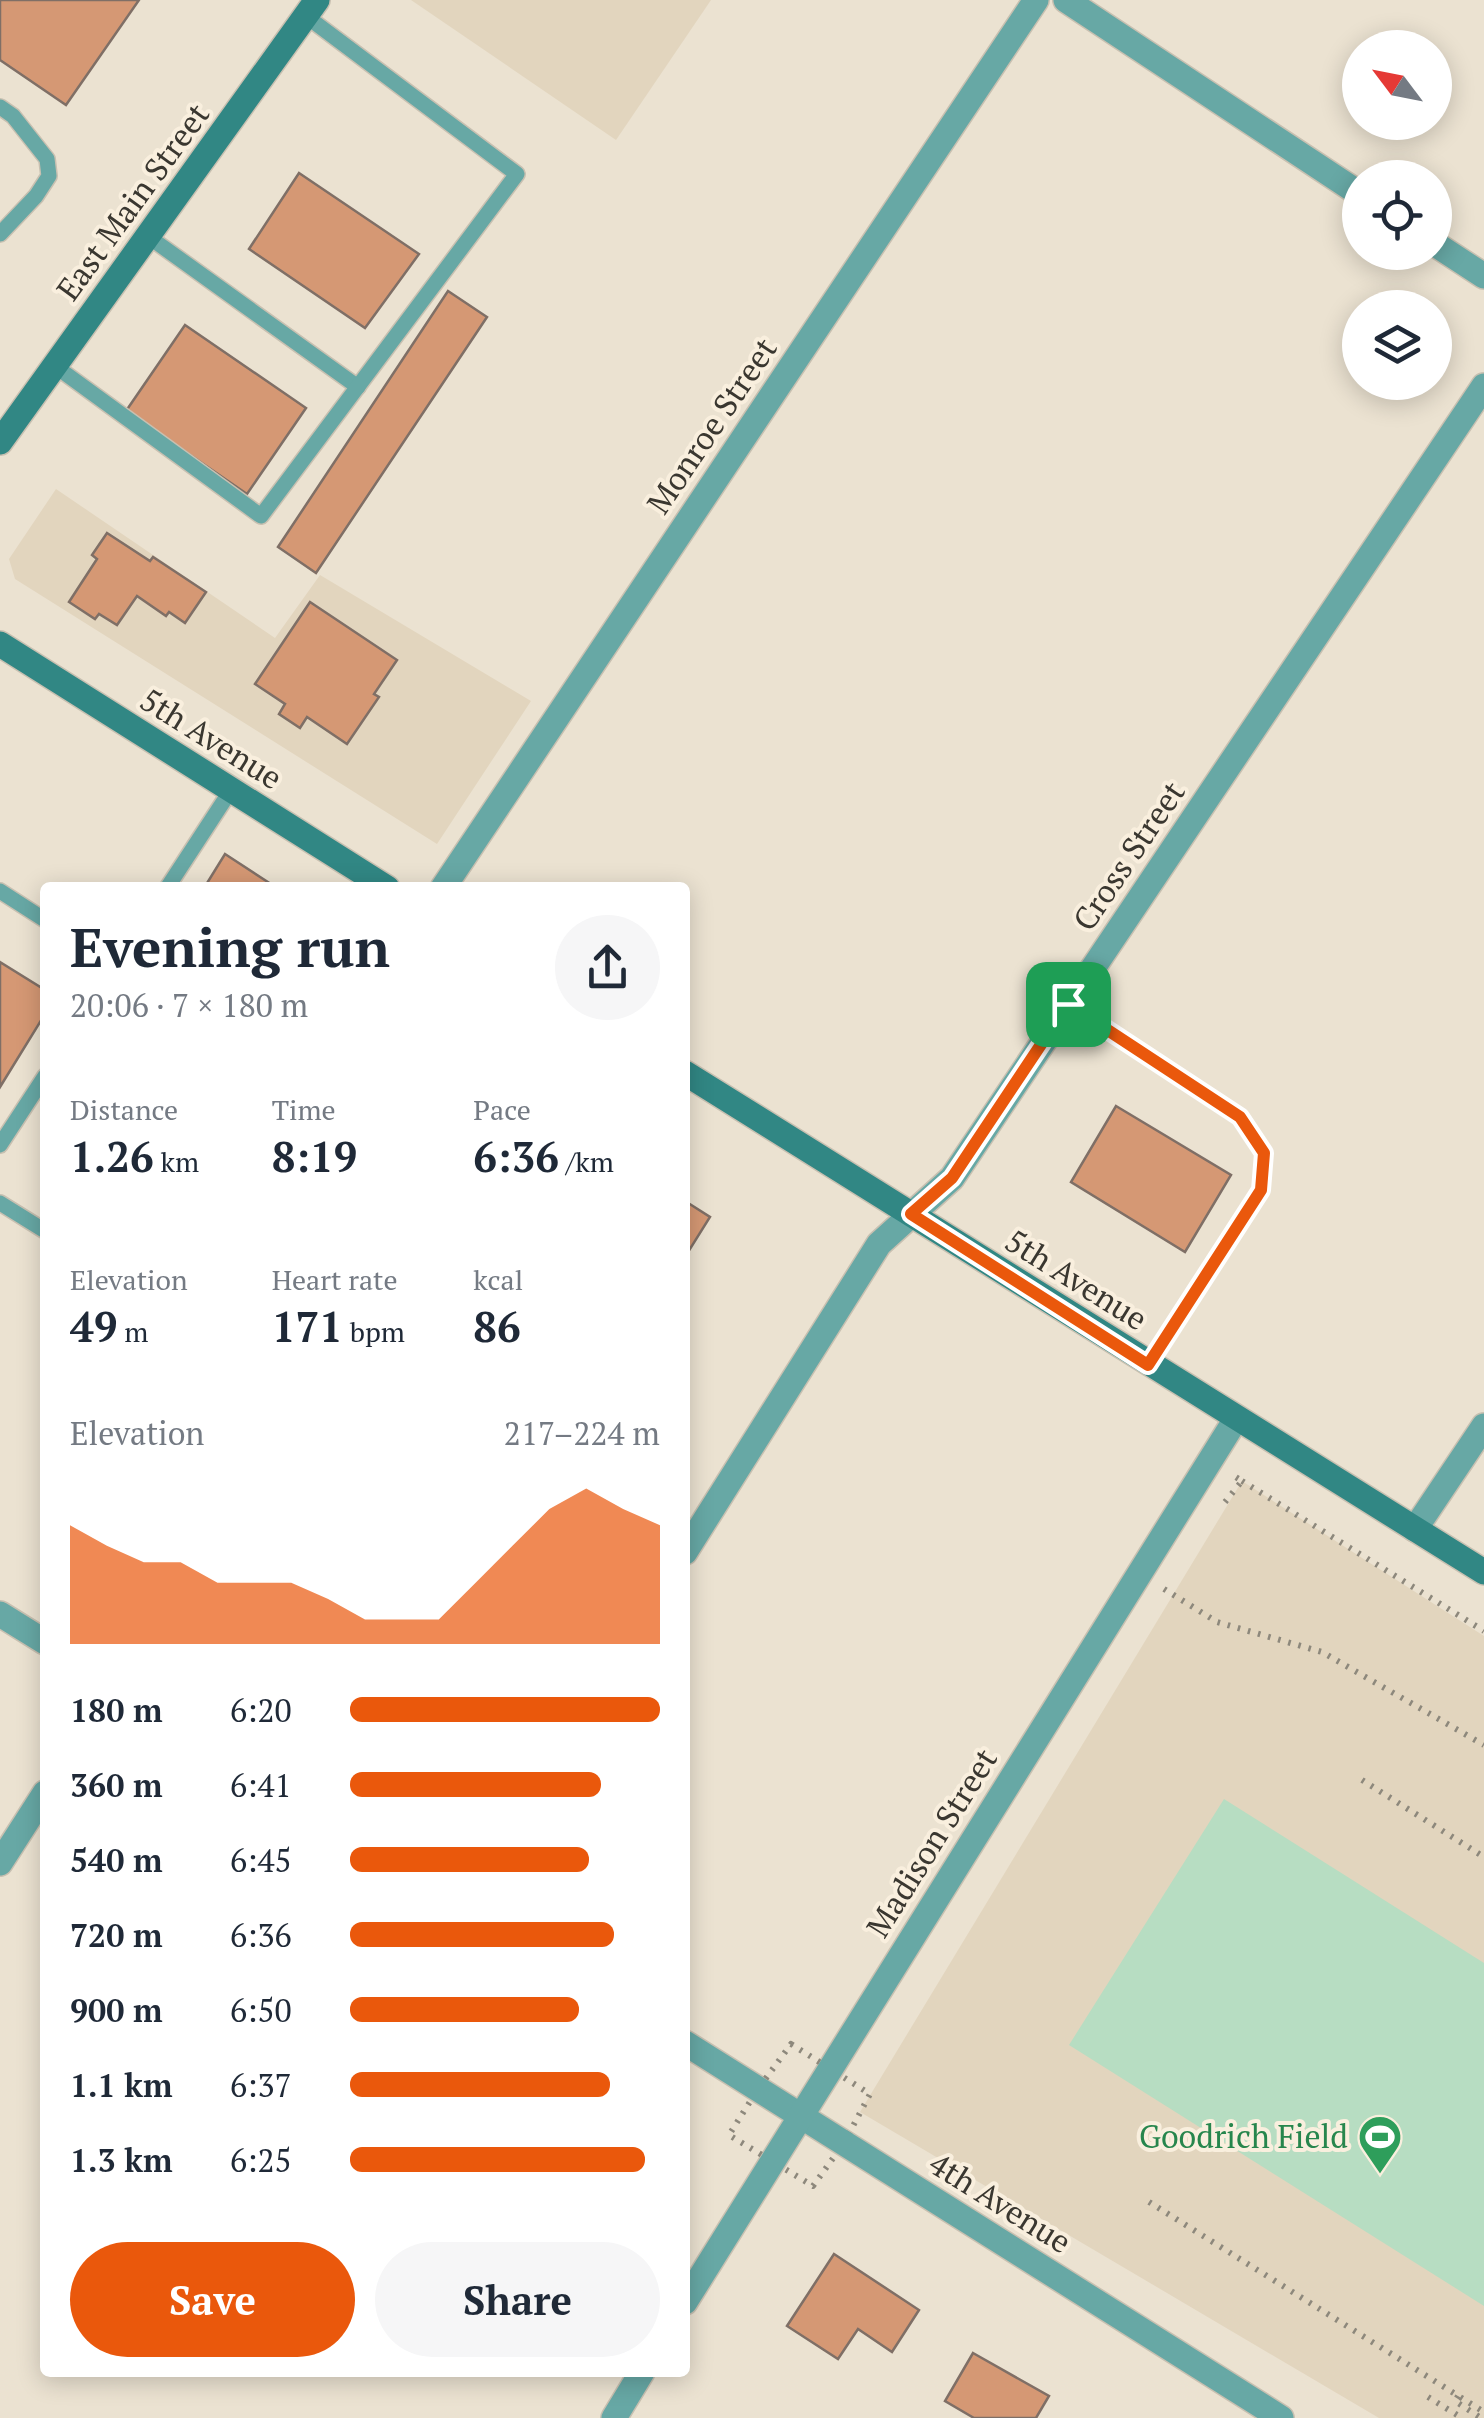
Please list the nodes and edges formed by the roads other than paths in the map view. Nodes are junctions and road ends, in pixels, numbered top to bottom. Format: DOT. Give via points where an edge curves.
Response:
graph roads {
  1 [pos="1036,0"];
  2 [pos="1066,0"];
  3 [pos="312,8"];
  4 [pos="0,106"];
  5 [pos="1342,182"];
  6 [pos="0,234"];
  7 [pos="148,236"];
  8 [pos="1452,255"];
  9 [pos="1484,276"];
  10 [pos="54,366"];
  11 [pos="1484,386"];
  12 [pos="358,387"];
  13 [pos="0,442"];
  14 [pos="0,644"];
  15 [pos="230,790"];
  16 [pos="171,882"];
  17 [pos="377,882"];
  18 [pos="447,882"];
  19 [pos="0,891"];
  20 [pos="40,917"];
  21 [pos="1068,1004"];
  22 [pos="690,1076"];
  23 [pos="40,1084"];
  24 [pos="0,1145"];
  25 [pos="0,1203"];
  26 [pos="911,1214"];
  27 [pos="40,1227"];
  28 [pos="1148,1365"];
  29 [pos="1236,1419"];
  30 [pos="1484,1426"];
  31 [pos="1415,1529"];
  32 [pos="690,1544"];
  33 [pos="1484,1572"];
  34 [pos="0,1614"];
  35 [pos="40,1639"];
  36 [pos="40,1800"];
  37 [pos="0,1863"];
  38 [pos="690,2046"];
  39 [pos="800,2115"];
  40 [pos="690,2294"];
  41 [pos="639,2377"];
  42 [pos="614,2418"];
  43 [pos="1281,2418"];
  1 -- 18 [label="street, Monroe Street"];
  2 -- 5 [label="street"];
  3 -- 7 [label="main road, East Main Street"];
  3 -- 12 [label="lane" via="517,174"];
  4 -- 6 [label="lane" via="47,159 49,176"];
  7 -- 10 [label="main road, East Main Street"];
  7 -- 12 [label="lane"];
  8 -- 9 [label="street"];
  10 -- 12 [label="lane" via="261,516"];
  10 -- 13 [label="main road, East Main Street"];
  11 -- 21 [label="street, Cross Street"];
  14 -- 15 [label="main road, 5th Avenue"];
  15 -- 16 [label="lane"];
  15 -- 17 [label="main road, 5th Avenue"];
  19 -- 20 [label="lane"];
  21 -- 26 [label="street, Cross Street" via="952,1178"];
  21 -- 28 [label="lane" via="1240,1117 1264,1153 1261,1190"];
  22 -- 26 [label="main road, 5th Avenue"];
  23 -- 24 [label="lane"];
  25 -- 27 [label="lane"];
  26 -- 28 [label="main road, 5th Avenue"];
  26 -- 32 [label="street, Cross Street" via="879,1244"];
  28 -- 29 [label="main road, 5th Avenue"];
  29 -- 31 [label="main road, 5th Avenue"];
  29 -- 39 [label="street, Madison Street"];
  30 -- 31 [label="street"];
  31 -- 33 [label="main road, 5th Avenue"];
  34 -- 35 [label="street"];
  36 -- 37 [label="street"];
  38 -- 39 [label="street, 4th Avenue"];
  39 -- 40 [label="street, Madison Street"];
  39 -- 43 [label="street, 4th Avenue"];
  41 -- 42 [label="street"];
}
